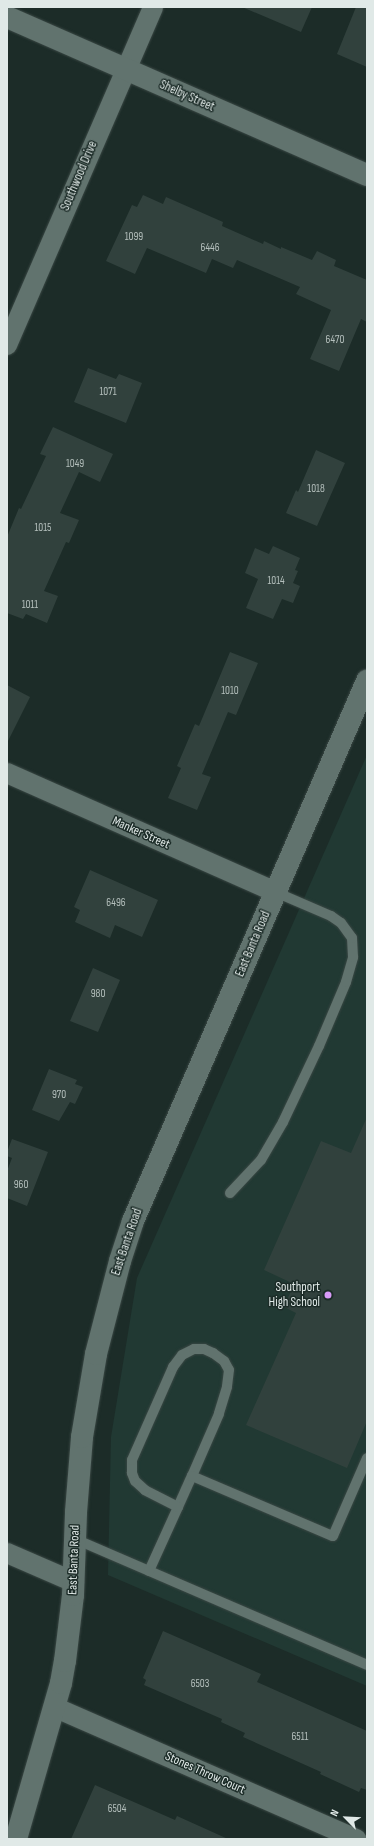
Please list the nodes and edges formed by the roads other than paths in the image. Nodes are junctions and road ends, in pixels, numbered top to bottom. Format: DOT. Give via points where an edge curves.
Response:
graph roads {
  1 [pos="153,7"];
  2 [pos="7,17"];
  3 [pos="125,68"];
  4 [pos="367,175"];
  5 [pos="7,345"];
  6 [pos="367,681"];
  7 [pos="7,773"];
  8 [pos="275,892"];
  9 [pos="230,1193"];
  10 [pos="367,1458"];
  11 [pos="192,1476"];
  12 [pos="178,1506"];
  13 [pos="75,1539"];
  14 [pos="7,1553"];
  15 [pos="149,1571"];
  16 [pos="74,1582"];
  17 [pos="367,1665"];
  18 [pos="54,1707"];
  19 [pos="16,1839"];
  20 [pos="356,1839"];
  1 -- 3 [label="street, Southwood Drive"];
  2 -- 3 [label="street, Shelby Street"];
  3 -- 4 [label="street, Shelby Street"];
  3 -- 5 [label="street, Southwood Drive"];
  6 -- 8 [label="street, East Banta Road"];
  7 -- 8 [label="street, Manker Street"];
  8 -- 9 [label="lane" via="331,916 341,923 352,938 353,957 346,982 319,1046 283,1122 261,1160"];
  8 -- 13 [label="street, East Banta Road" via="133,1221 120,1261 88,1396 78,1480"];
  10 -- 11 [label="lane" via="333,1536"];
  11 -- 12 [label="lane"];
  11 -- 12 [label="lane" via="219,1414 229,1370 224,1361 204,1349 194,1349 182,1355 172,1367 132,1460 135,1481 145,1490"];
  12 -- 15 [label="lane"];
  13 -- 15 [label="lane"];
  13 -- 16 [label="street, East Banta Road"];
  14 -- 16 [label="street"];
  15 -- 17 [label="lane"];
  16 -- 18 [label="street, East Banta Road" via="65,1661"];
  18 -- 19 [label="street, East Banta Road"];
  18 -- 20 [label="street, Stones Throw Court"];
}
